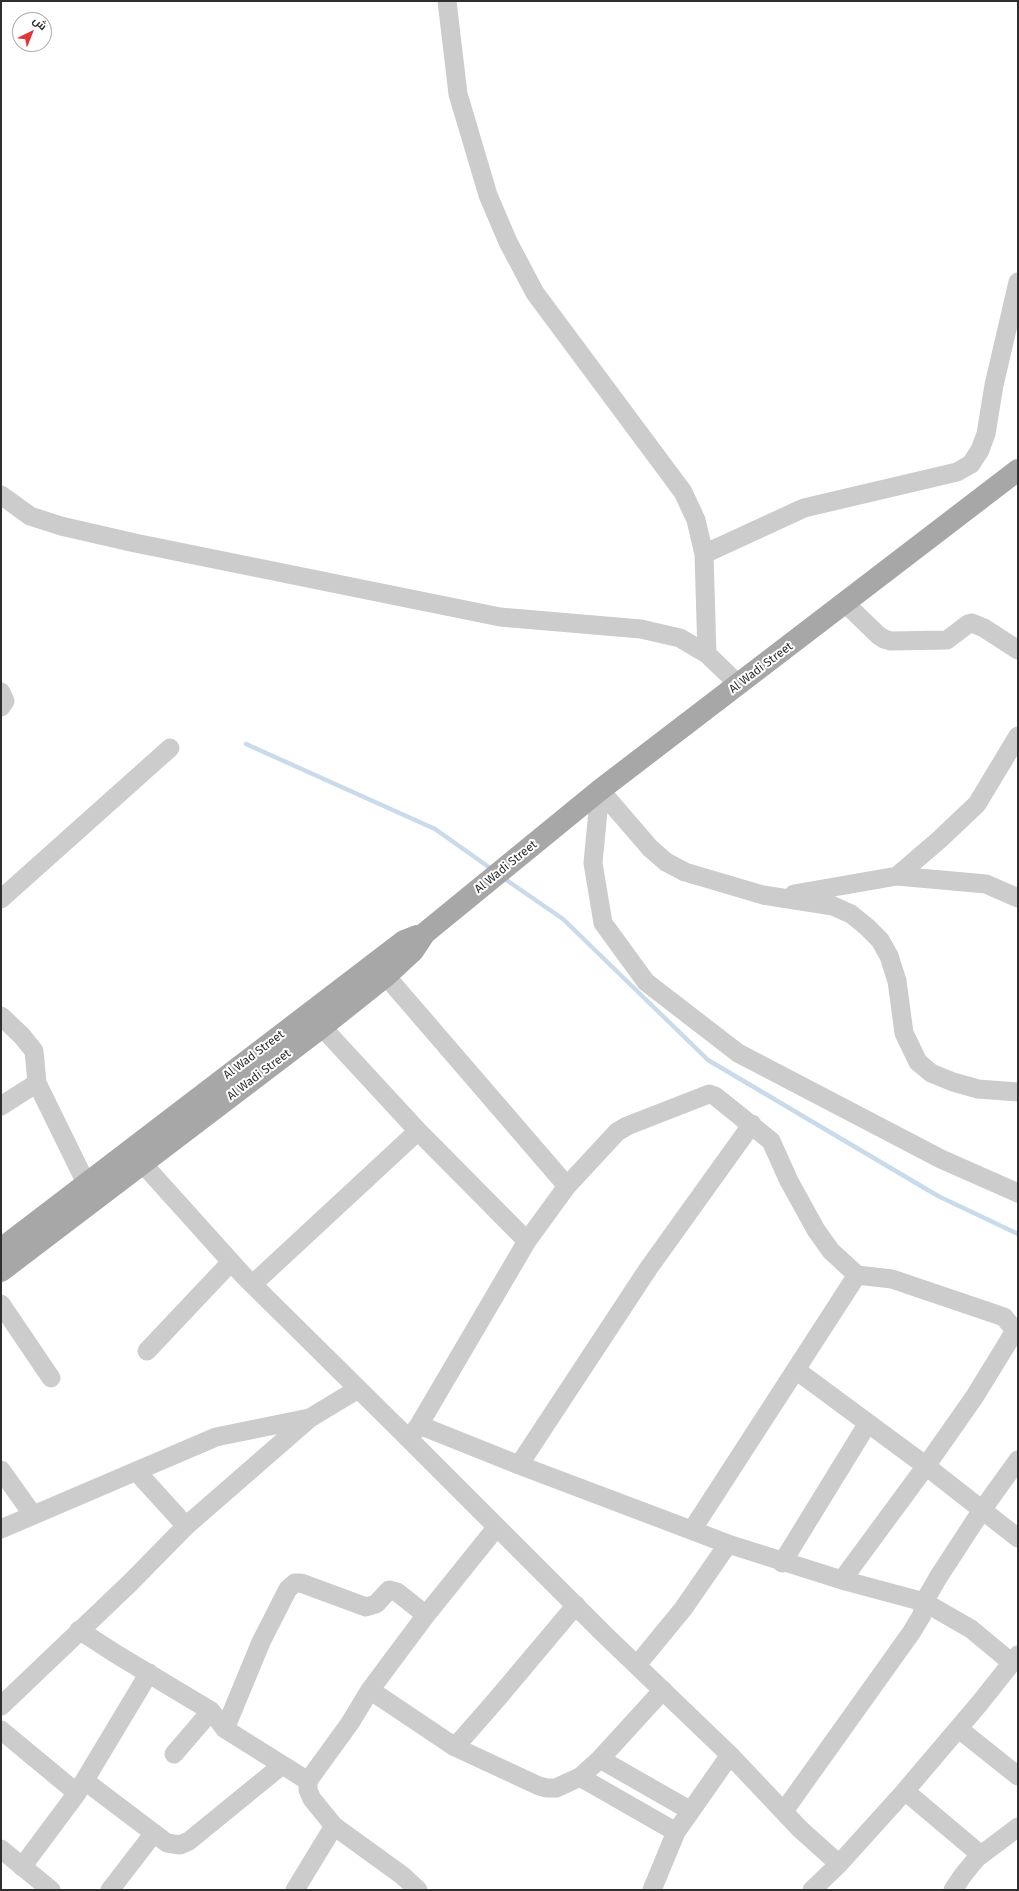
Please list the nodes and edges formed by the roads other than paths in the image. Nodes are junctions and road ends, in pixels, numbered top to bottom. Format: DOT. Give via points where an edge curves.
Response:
graph roads {
  1 [pos="447,1"];
  2 [pos="1018,282"];
  3 [pos="1018,470"];
  4 [pos="1,495"];
  5 [pos="704,554"];
  6 [pos="845,603"];
  7 [pos="1018,650"];
  8 [pos="707,654"];
  9 [pos="739,685"];
  10 [pos="1,692"];
  11 [pos="1,707"];
  12 [pos="1018,736"];
  13 [pos="170,748"];
  14 [pos="600,790"];
  15 [pos="897,876"];
  16 [pos="762,895"];
  17 [pos="1018,898"];
  18 [pos="1,899"];
  19 [pos="425,933"];
  20 [pos="386,976"];
  21 [pos="1,1016"];
  22 [pos="322,1027"];
  23 [pos="37,1082"];
  24 [pos="1018,1092"];
  25 [pos="1,1106"];
  26 [pos="752,1124"];
  27 [pos="418,1131"];
  28 [pos="143,1164"];
  29 [pos="86,1183"];
  30 [pos="567,1186"];
  31 [pos="1018,1193"];
  32 [pos="528,1241"];
  33 [pos="1,1250"];
  34 [pos="231,1262"];
  35 [pos="1,1271"];
  36 [pos="857,1275"];
  37 [pos="253,1284"];
  38 [pos="1,1304"];
  39 [pos="147,1351"];
  40 [pos="796,1370"];
  41 [pos="51,1378"];
  42 [pos="358,1389"];
  43 [pos="310,1418"];
  44 [pos="868,1423"];
  45 [pos="414,1432"];
  46 [pos="1018,1460"];
  47 [pos="519,1465"];
  48 [pos="926,1466"];
  49 [pos="1,1470"];
  50 [pos="136,1470"];
  51 [pos="982,1510"];
  52 [pos="33,1515"];
  53 [pos="186,1526"];
  54 [pos="496,1528"];
  55 [pos="1,1529"];
  56 [pos="692,1530"];
  57 [pos="1018,1538"];
  58 [pos="728,1544"];
  59 [pos="782,1563"];
  60 [pos="842,1580"];
  61 [pos="924,1602"];
  62 [pos="576,1605"];
  63 [pos="426,1615"];
  64 [pos="79,1630"];
  65 [pos="1015,1658"];
  66 [pos="637,1664"];
  67 [pos="149,1673"];
  68 [pos="370,1690"];
  69 [pos="663,1690"];
  70 [pos="1,1706"];
  71 [pos="211,1711"];
  72 [pos="225,1728"];
  73 [pos="959,1729"];
  74 [pos="1,1730"];
  75 [pos="454,1747"];
  76 [pos="174,1754"];
  77 [pos="730,1755"];
  78 [pos="600,1759"];
  79 [pos="281,1766"];
  80 [pos="1018,1776"];
  81 [pos="580,1777"];
  82 [pos="308,1781"];
  83 [pos="81,1787"];
  84 [pos="906,1791"];
  85 [pos="691,1811"];
  86 [pos="784,1811"];
  87 [pos="334,1826"];
  88 [pos="1018,1827"];
  89 [pos="676,1832"];
  90 [pos="154,1833"];
  91 [pos="1,1849"];
  92 [pos="981,1855"];
  93 [pos="839,1864"];
  94 [pos="22,1867"];
  95 [pos="51,1890"];
  96 [pos="110,1890"];
  97 [pos="295,1890"];
  98 [pos="418,1890"];
  99 [pos="652,1890"];
  100 [pos="812,1890"];
  101 [pos="953,1890"];
  1 -- 5 [label="street" via="458,94 488,194 508,242 535,293 683,492 696,520"];
  2 -- 5 [label="street" via="994,385 986,434 972,464 957,472 804,508"];
  3 -- 6 [label="main road, Al Wadi Street"];
  4 -- 8 [label="street" via="30,516 135,543 500,617 641,629 680,638"];
  5 -- 8 [label="street"];
  6 -- 7 [label="street" via="878,635 891,641 947,640 972,623"];
  6 -- 9 [label="main road, Al Wadi Street"];
  8 -- 9 [label="street"];
  9 -- 14 [label="main road, Al Wadi Street"];
  10 -- 11 [label="street" via="5,700"];
  12 -- 15 [label="street" via="977,804"];
  13 -- 18 [label="street"];
  14 -- 16 [label="street" via="650,848 666,862 685,872"];
  14 -- 19 [label="main road, Al Wadi Street"];
  14 -- 31 [label="street" via="593,863 603,923 646,982 738,1053 941,1159"];
  15 -- 16 [label="street" via="793,894"];
  15 -- 17 [label="street" via="986,884"];
  16 -- 24 [label="street" via="832,906 851,914 880,940 889,956 897,982 904,1033 918,1062 932,1073 953,1082 978,1089"];
  19 -- 20 [label="main road, Al Wadi Street" via="412,951"];
  19 -- 29 [label="main road, Al Wad Street" via="404,940"];
  20 -- 22 [label="main road, Al Wadi Street"];
  20 -- 30 [label="street"];
  21 -- 23 [label="street" via="34,1051"];
  22 -- 27 [label="street"];
  22 -- 28 [label="main road, Al Wadi Street"];
  23 -- 25 [label="street"];
  23 -- 29 [label="street"];
  26 -- 30 [label="street" via="722,1100 708,1094 617,1132"];
  26 -- 36 [label="street" via="771,1141 816,1230 831,1251"];
  26 -- 47 [label="street" via="648,1269"];
  27 -- 32 [label="street"];
  27 -- 37 [label="street"];
  28 -- 34 [label="street"];
  28 -- 35 [label="main road, Al Wadi Street"];
  29 -- 33 [label="main road"];
  30 -- 32 [label="street"];
  32 -- 45 [label="street"];
  34 -- 37 [label="street"];
  34 -- 39 [label="street"];
  36 -- 40 [label="street"];
  36 -- 48 [label="street" via="892,1279 1004,1318 1013,1328 1013,1334 975,1396"];
  37 -- 42 [label="street"];
  38 -- 41 [label="street"];
  40 -- 44 [label="street"];
  40 -- 56 [label="street"];
  42 -- 43 [label="street"];
  42 -- 45 [label="street"];
  43 -- 50 [label="street" via="216,1436"];
  43 -- 53 [label="street"];
  44 -- 48 [label="street"];
  44 -- 59 [label="street"];
  45 -- 47 [label="street"];
  45 -- 54 [label="street"];
  46 -- 51 [label="street"];
  47 -- 56 [label="street"];
  48 -- 51 [label="street"];
  48 -- 60 [label="street"];
  49 -- 52 [label="street"];
  50 -- 52 [label="street"];
  50 -- 53 [label="street"];
  51 -- 57 [label="street"];
  51 -- 61 [label="street"];
  52 -- 55 [label="street"];
  53 -- 64 [label="street"];
  54 -- 62 [label="street"];
  54 -- 63 [label="street"];
  56 -- 58 [label="street"];
  58 -- 59 [label="street"];
  58 -- 66 [label="street" via="683,1609"];
  59 -- 60 [label="street"];
  60 -- 61 [label="street"];
  61 -- 65 [label="street"];
  61 -- 86 [label="street" via="922,1615 911,1634"];
  62 -- 66 [label="street"];
  62 -- 75 [label="street"];
  63 -- 68 [label="street"];
  63 -- 72 [label="street" via="397,1592 389,1590 376,1604 366,1607 301,1582 295,1583 288,1589 262,1642"];
  64 -- 67 [label="street"];
  64 -- 70 [label="street"];
  65 -- 73 [label="street"];
  66 -- 69 [label="street"];
  67 -- 71 [label="street"];
  67 -- 83 [label="street"];
  68 -- 75 [label="street"];
  68 -- 82 [label="street" via="350,1723"];
  69 -- 77 [label="street"];
  69 -- 78 [label="street"];
  71 -- 72 [label="street"];
  71 -- 76 [label="street"];
  72 -- 79 [label="street"];
  73 -- 80 [label="street"];
  73 -- 84 [label="street"];
  74 -- 83 [label="street"];
  75 -- 81 [label="street" via="547,1788 556,1788"];
  77 -- 85 [label="street"];
  77 -- 86 [label="street"];
  78 -- 81 [label="street"];
  78 -- 85 [label="street"];
  79 -- 82 [label="street"];
  79 -- 90 [label="street" via="189,1841 180,1845 167,1843"];
  81 -- 89 [label="street"];
  82 -- 87 [label="street" via="312,1799"];
  83 -- 90 [label="street"];
  83 -- 94 [label="street"];
  84 -- 92 [label="street"];
  84 -- 93 [label="street"];
  85 -- 89 [label="street"];
  86 -- 93 [label="street"];
  87 -- 97 [label="street"];
  87 -- 98 [label="street" via="403,1876"];
  88 -- 92 [label="street"];
  89 -- 99 [label="street"];
  90 -- 96 [label="street"];
  91 -- 94 [label="street"];
  92 -- 101 [label="street"];
  93 -- 100 [label="street"];
  94 -- 95 [label="street"];
}
